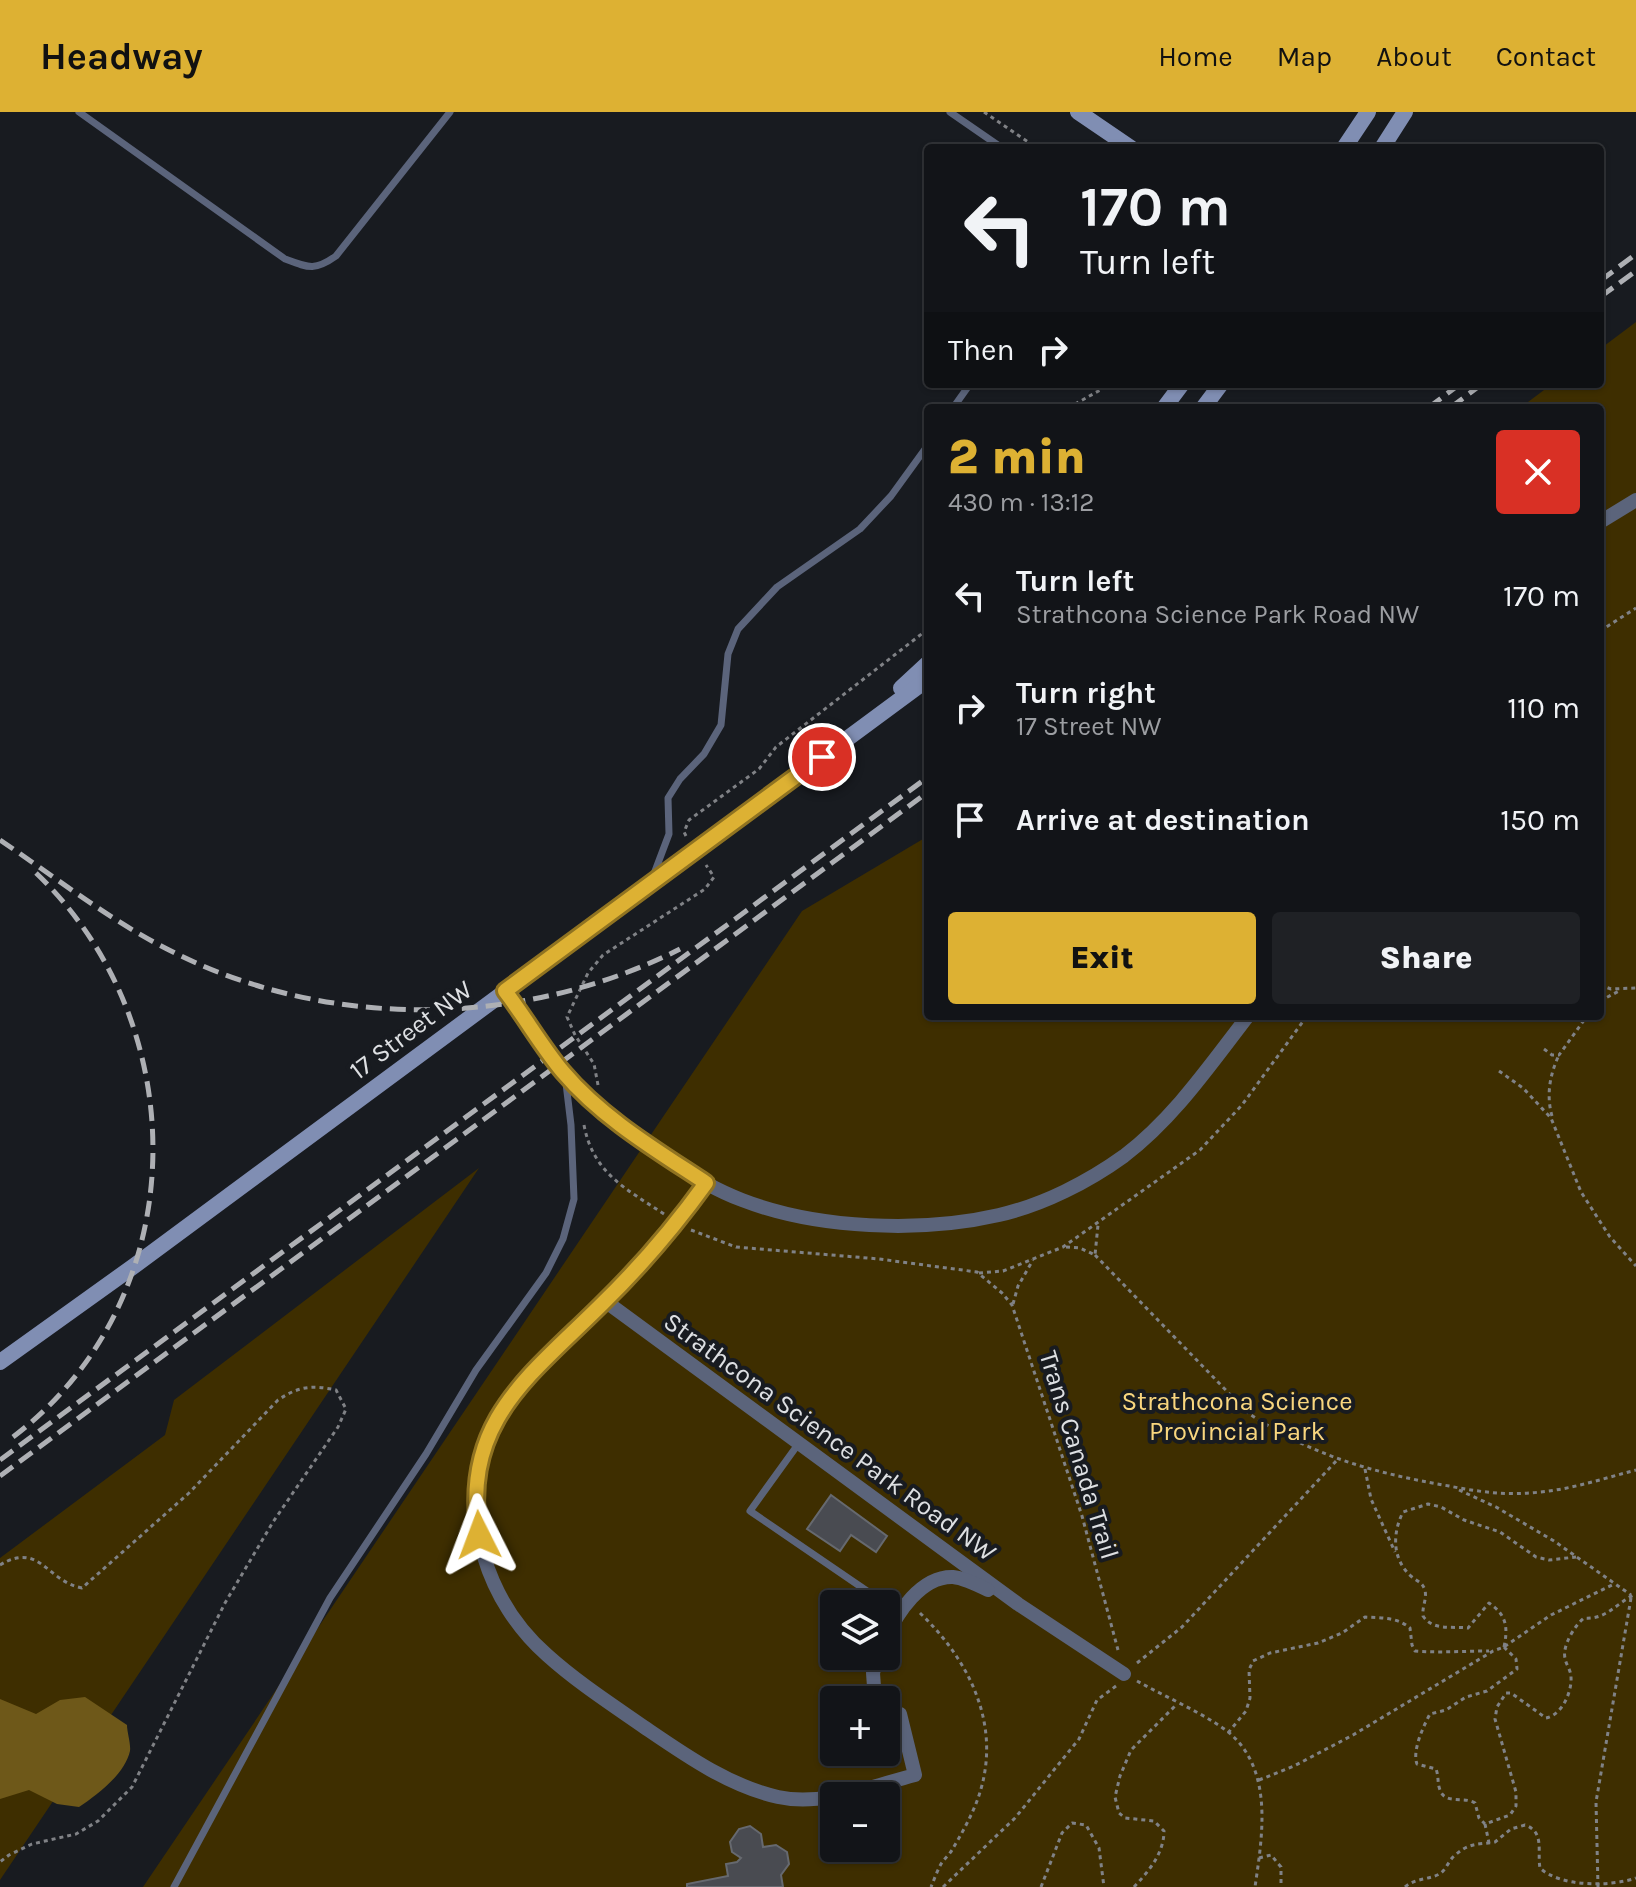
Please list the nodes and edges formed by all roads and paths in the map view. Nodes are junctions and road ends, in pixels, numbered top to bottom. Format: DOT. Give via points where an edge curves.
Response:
graph roads {
  1 [pos="79,112"];
  2 [pos="450,112"];
  3 [pos="950,112"];
  4 [pos="984,112"];
  5 [pos="1078,112"];
  6 [pos="1368,112"];
  7 [pos="1405,112"];
  8 [pos="996,144"];
  9 [pos="1031,144"];
  10 [pos="1125,144"];
  11 [pos="1347,144"];
  12 [pos="1385,144"];
  13 [pos="1104,388"];
  14 [pos="1075,404"];
  15 [pos="924,451"];
  16 [pos="1636,500"];
  17 [pos="1604,520"];
  18 [pos="1636,608"];
  19 [pos="1604,628"];
  20 [pos="924,632"];
  21 [pos="924,667"];
  22 [pos="924,682"];
  23 [pos="847,738"];
  24 [pos="684,832"];
  25 [pos="708,867"];
  26 [pos="650,885"];
  27 [pos="1604,986"];
  28 [pos="1636,988"];
  29 [pos="1622,989"];
  30 [pos="505,991"];
  31 [pos="1604,999"];
  32 [pos="1245,1020"];
  33 [pos="1304,1020"];
  34 [pos="1584,1020"];
  35 [pos="1544,1049"];
  36 [pos="1559,1055"];
  37 [pos="1499,1071"];
  38 [pos="564,1073"];
  39 [pos="598,1090"];
  40 [pos="584,1115"];
  41 [pos="1553,1120"];
  42 [pos="706,1183"];
  43 [pos="670,1218"];
  44 [pos="1098,1225"];
  45 [pos="686,1228"];
  46 [pos="1063,1247"];
  47 [pos="1095,1255"];
  48 [pos="1033,1260"];
  49 [pos="1636,1266"];
  50 [pos="977,1272"];
  51 [pos="605,1301"];
  52 [pos="1012,1305"];
  53 [pos="0,1362"];
  54 [pos="799,1443"];
  55 [pos="1338,1459"];
  56 [pos="1365,1469"];
  57 [pos="1636,1470"];
  58 [pos="1451,1487"];
  59 [pos="1395,1553"];
  60 [pos="1576,1557"];
  61 [pos="0,1565"];
  62 [pos="1614,1584"];
  63 [pos="866,1590"];
  64 [pos="1634,1594"];
  65 [pos="900,1607"];
  66 [pos="904,1608"];
  67 [pos="1028,1610"];
  68 [pos="900,1615"];
  69 [pos="1504,1647"];
  70 [pos="1493,1651"];
  71 [pos="1124,1674"];
  72 [pos="1177,1703"];
  73 [pos="900,1714"];
  74 [pos="1228,1734"];
  75 [pos="1259,1780"];
  76 [pos="1485,1824"];
  77 [pos="1489,1843"];
  78 [pos="1259,1858"];
  79 [pos="0,1862"];
  80 [pos="1636,1878"];
  81 [pos="1598,1886"];
  82 [pos="174,1887"];
  83 [pos="931,1887"];
  84 [pos="943,1887"];
  85 [pos="1041,1887"];
  86 [pos="1104,1887"];
  87 [pos="1134,1887"];
  88 [pos="1255,1887"];
  89 [pos="1281,1887"];
  90 [pos="1405,1887"];
  91 [pos="1614,1887"];
  1 -- 2 [label="lane" via="285,259 305,267 321,267 336,256"];
  3 -- 8 [label="lane"];
  4 -- 9 [label="path"];
  5 -- 10 [label="main road"];
  6 -- 11 [label="main road"];
  7 -- 12 [label="main road"];
  13 -- 14 [label="path"];
  15 -- 26 [label="lane" via="860,529 777,587 738,629 728,654 721,725 668,798 669,834"];
  16 -- 17 [label="street"];
  18 -- 19 [label="path"];
  20 -- 24 [label="path" via="776,747 759,769 689,820"];
  21 -- 23 [label="main road"];
  22 -- 23 [label="main road, 17 Street NW"];
  23 -- 26 [label="main road, 17 Street NW"];
  25 -- 39 [label="path" via="714,877 705,889 594,963 569,1009 568,1023 598,1074"];
  26 -- 30 [label="main road, 17 Street NW"];
  27 -- 29 [label="path"];
  28 -- 29 [label="path"];
  29 -- 31 [label="path"];
  30 -- 38 [label="street"];
  30 -- 53 [label="main road, 17 Street NW"];
  32 -- 42 [label="street" via="1175,1109 1124,1156 1086,1180 1002,1215 957,1223 847,1223 781,1213"];
  33 -- 44 [label="path" via="1218,1133"];
  34 -- 36 [label="path"];
  35 -- 36 [label="path"];
  36 -- 41 [label="path" via="1548,1104"];
  37 -- 41 [label="path"];
  38 -- 42 [label="street" via="630,1133"];
  38 -- 82 [label="lane" via="574,1199 563,1239 546,1273 476,1370 330,1598"];
  40 -- 43 [label="path" via="587,1139 600,1166"];
  41 -- 49 [label="path" via="1581,1192"];
  42 -- 51 [label="street"];
  44 -- 46 [label="path"];
  44 -- 47 [label="path"];
  45 -- 50 [label="path" via="736,1247"];
  46 -- 47 [label="path"];
  46 -- 48 [label="path"];
  47 -- 55 [label="path" via="1248,1413"];
  48 -- 50 [label="path" via="1003,1271"];
  48 -- 52 [label="path"];
  50 -- 52 [label="path, Trans Canada Trail"];
  51 -- 54 [label="street, Strathcona Science Park Road NW"];
  51 -- 73 [label="street" via="502,1407 477,1475 482,1553 493,1584 520,1627 602,1698 701,1765 777,1797 826,1797 915,1775"];
  52 -- 71 [label="path, Trans Canada Trail" via="1082,1516"];
  54 -- 63 [label="lane" via="750,1511"];
  54 -- 67 [label="street, Strathcona Science Park Road NW"];
  55 -- 56 [label="path"];
  55 -- 71 [label="path" via="1182,1627"];
  56 -- 58 [label="path"];
  56 -- 59 [label="path" via="1371,1499"];
  57 -- 58 [label="path" via="1540,1492 1479,1493"];
  58 -- 60 [label="path" via="1496,1507"];
  59 -- 60 [label="path" via="1403,1512 1428,1504 1500,1532 1536,1557"];
  59 -- 69 [label="path" via="1424,1588 1427,1622 1468,1628 1489,1603 1507,1623"];
  60 -- 62 [label="path"];
  61 -- 79 [label="path" via="14,1557 32,1558 82,1588 189,1493 292,1390 312,1385 336,1390 346,1409 225,1603 132,1787 98,1821 76,1834 32,1844"];
  62 -- 64 [label="path"];
  62 -- 69 [label="path" via="1551,1615"];
  64 -- 76 [label="path" via="1604,1616 1584,1618 1574,1629 1564,1657 1572,1674 1570,1691 1558,1713 1546,1718 1506,1693 1497,1707 1496,1725 1517,1801 1510,1815"];
  64 -- 81 [label="path" via="1596,1802"];
  65 -- 66 [label="lane"];
  66 -- 67 [label="street, Strathcona Science Park Road NW" via="936,1580 954,1577"];
  66 -- 68 [label="street, Strathcona Science Park Road NW"];
  66 -- 83 [label="path" via="955,1651 972,1683 988,1746 976,1802"];
  67 -- 71 [label="street, Strathcona Science Park Road NW"];
  69 -- 70 [label="path"];
  69 -- 76 [label="path" via="1516,1659 1517,1669 1487,1691 1430,1714 1414,1757 1417,1764 1436,1769 1443,1795 1475,1803"];
  70 -- 74 [label="path" via="1415,1651 1405,1624 1365,1617 1331,1638 1253,1661 1246,1711"];
  70 -- 75 [label="path" via="1353,1735"];
  71 -- 72 [label="path"];
  71 -- 84 [label="path" via="1097,1700 1079,1739 1051,1776"];
  72 -- 74 [label="path"];
  72 -- 87 [label="path" via="1131,1750 1115,1797 1125,1818 1154,1821 1164,1831 1164,1844 1149,1872"];
  74 -- 75 [label="path" via="1247,1752"];
  75 -- 78 [label="path"];
  76 -- 77 [label="path"];
  77 -- 81 [label="path" via="1517,1826 1530,1826 1538,1834 1540,1868 1545,1873 1577,1887"];
  77 -- 90 [label="path" via="1469,1846 1441,1873"];
  78 -- 88 [label="path"];
  78 -- 89 [label="path" via="1271,1855 1281,1867"];
  80 -- 91 [label="path"];
  81 -- 91 [label="path"];
  85 -- 86 [label="path" via="1062,1833 1072,1823 1086,1825 1099,1848"];
}
